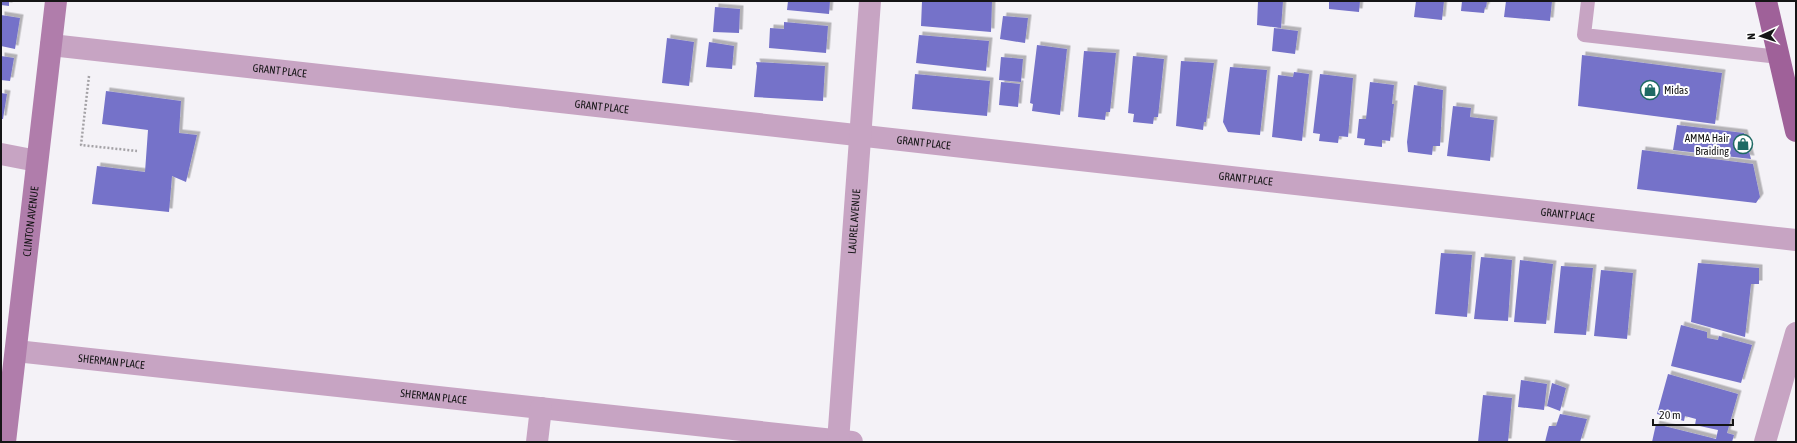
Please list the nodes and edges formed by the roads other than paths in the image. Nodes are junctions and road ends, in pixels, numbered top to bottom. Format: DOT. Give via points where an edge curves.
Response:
graph roads {
  1 [pos="56,1"];
  2 [pos="870,1"];
  3 [pos="1588,1"];
  4 [pos="1766,1"];
  5 [pos="51,45"];
  6 [pos="1778,56"];
  7 [pos="1796,131"];
  8 [pos="860,135"];
  9 [pos="1,154"];
  10 [pos="37,161"];
  11 [pos="1796,240"];
  12 [pos="1796,333"];
  13 [pos="16,351"];
  14 [pos="1796,386"];
  15 [pos="1775,406"];
  16 [pos="541,408"];
  17 [pos="5,442"];
  18 [pos="537,442"];
  19 [pos="842,442"];
  20 [pos="1765,442"];
  1 -- 5 [label="main road, CLINTON AVENUE"];
  2 -- 8 [label="street, LAUREL AVENUE"];
  3 -- 6 [label="lane" via="1584,35"];
  4 -- 6 [label="main road"];
  5 -- 8 [label="street, GRANT PLACE"];
  5 -- 10 [label="main road, CLINTON AVENUE"];
  6 -- 7 [label="main road"];
  8 -- 11 [label="street, GRANT PLACE"];
  8 -- 19 [label="street, LAUREL AVENUE"];
  9 -- 10 [label="street"];
  10 -- 13 [label="main road, CLINTON AVENUE"];
  12 -- 15 [label="street"];
  13 -- 16 [label="street, SHERMAN PLACE"];
  13 -- 17 [label="main road, CLINTON AVENUE"];
  14 -- 15 [label="street"];
  15 -- 20 [label="street"];
  16 -- 18 [label="street"];
  16 -- 19 [label="street, SHERMAN PLACE"];
}
